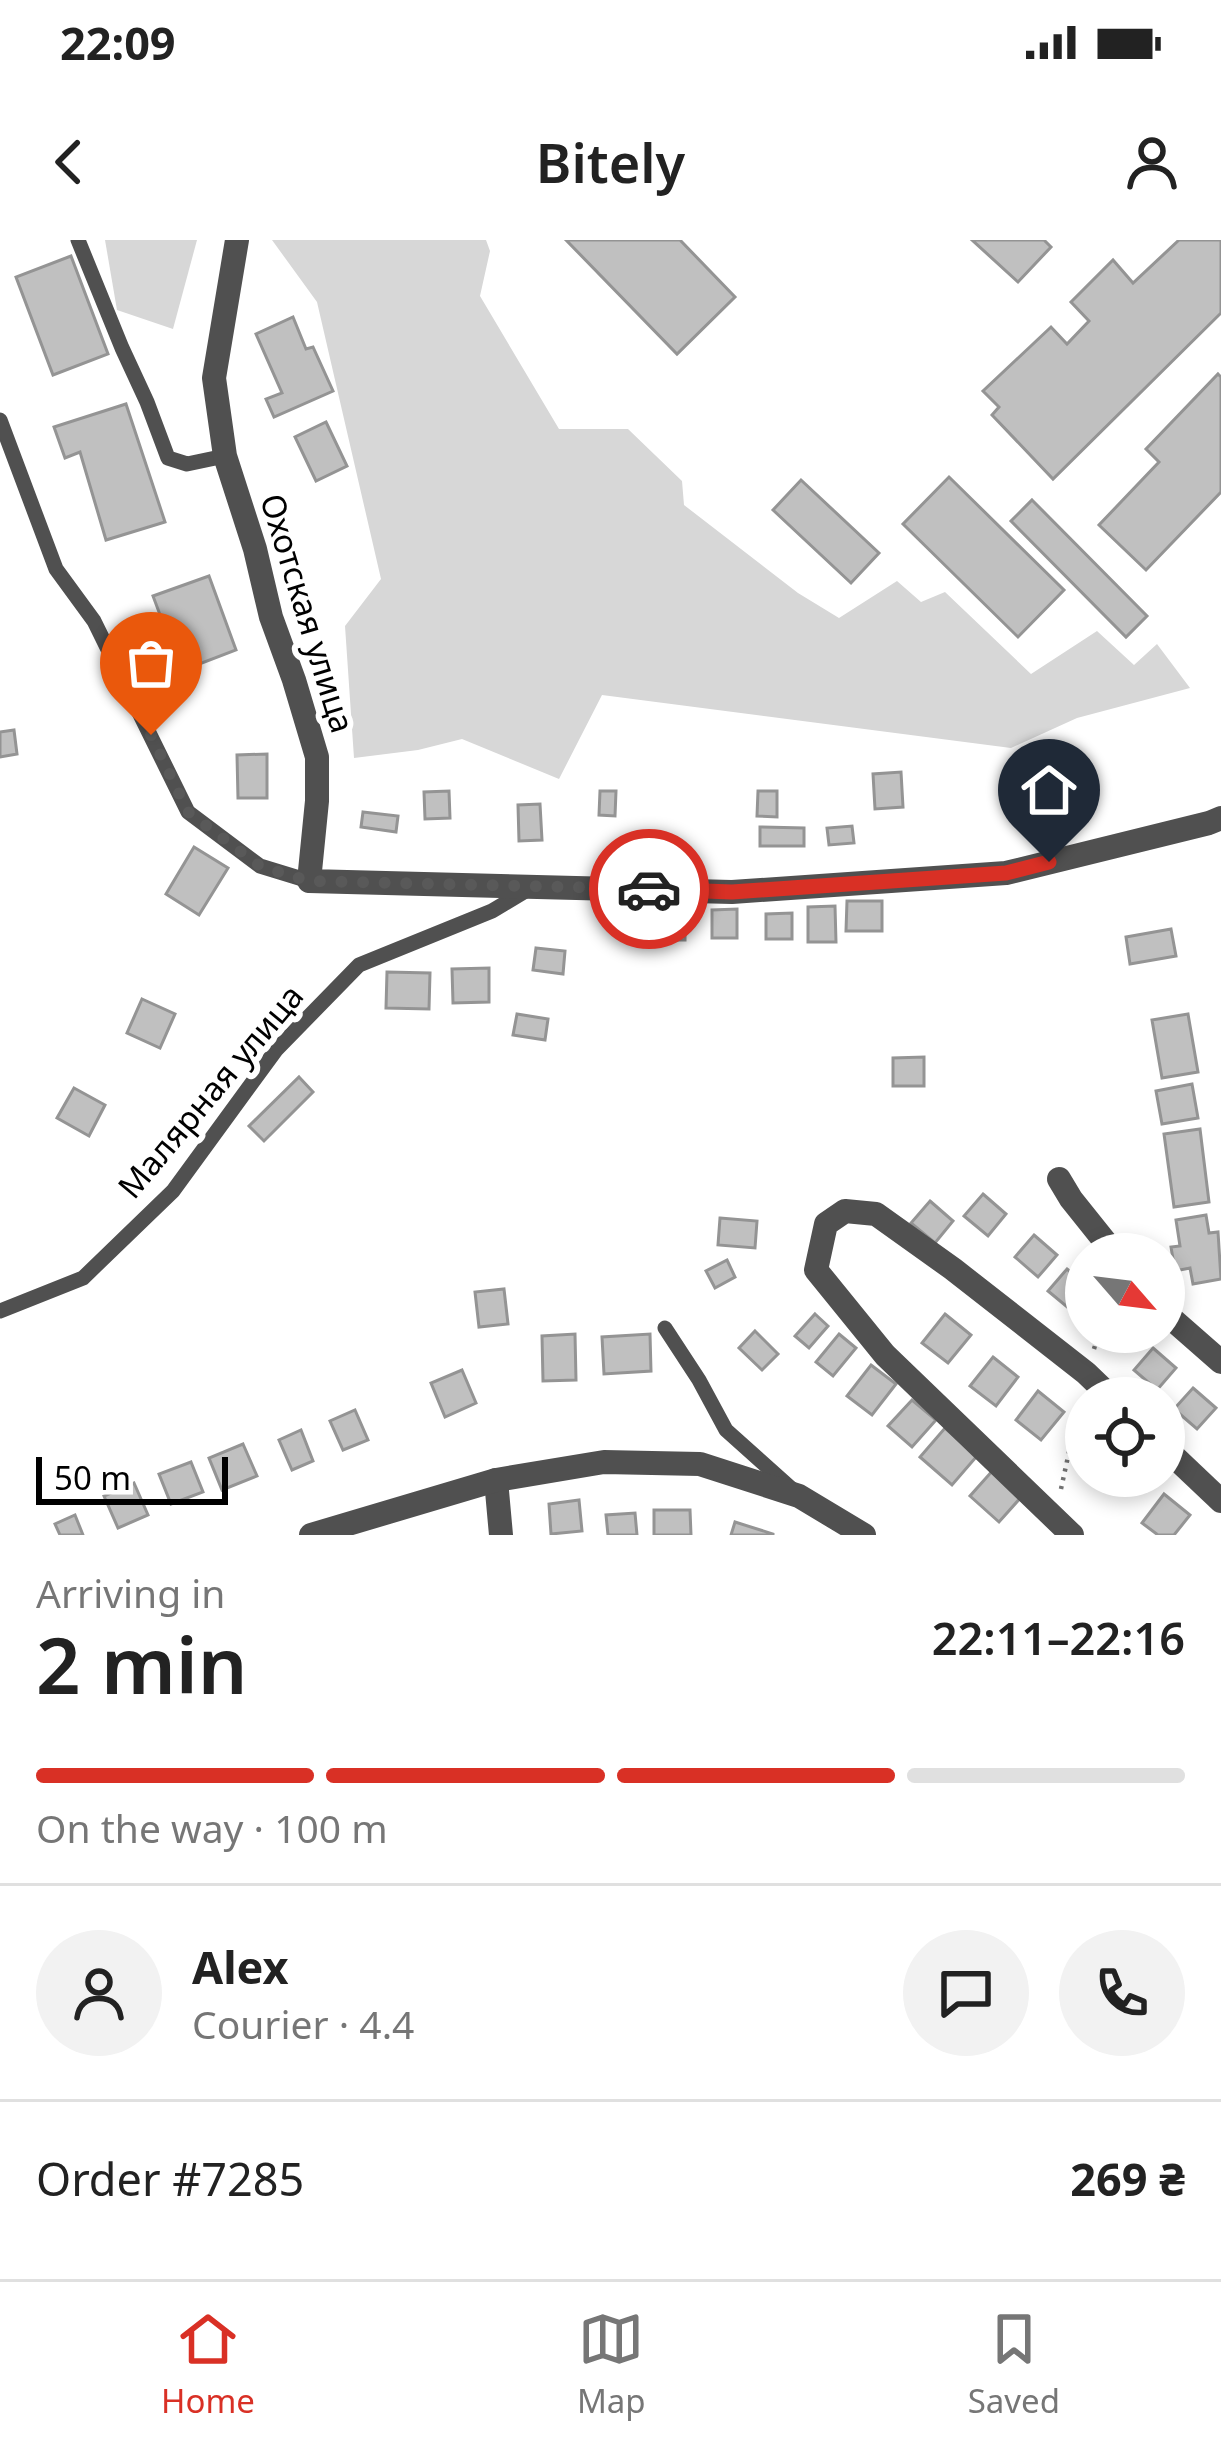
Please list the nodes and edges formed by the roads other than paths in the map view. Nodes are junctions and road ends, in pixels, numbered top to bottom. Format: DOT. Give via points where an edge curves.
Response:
graph roads {
  1 [pos="78,240"];
  2 [pos="238,240"];
  3 [pos="0,420"];
  4 [pos="225,456"];
  5 [pos="1221,818"];
  6 [pos="308,881"];
  7 [pos="535,885"];
  8 [pos="1059,1179"];
  9 [pos="1099,1233"];
  10 [pos="0,1311"];
  11 [pos="665,1328"];
  12 [pos="1185,1330"];
  13 [pos="1221,1362"];
  14 [pos="1090,1377"];
  15 [pos="1185,1467"];
  16 [pos="496,1480"];
  17 [pos="799,1496"];
  18 [pos="1221,1501"];
  19 [pos="1063,1527"];
  20 [pos="311,1535"];
  21 [pos="501,1535"];
  22 [pos="864,1535"];
  1 -- 4 [label="lane" via="168,458 187,464"];
  2 -- 4 [label="street, Охотская улица" via="214,378"];
  3 -- 6 [label="lane" via="56,569 94,621 188,812 260,866"];
  4 -- 6 [label="street, Охотская улица" via="317,757"];
  5 -- 7 [label="street" via="1006,873 732,892"];
  6 -- 7 [label="street"];
  7 -- 10 [label="lane, Малярная улица" via="359,965 275,1050 173,1191 98,1264 83,1278"];
  8 -- 9 [label="street"];
  11 -- 17 [label="lane" via="726,1430"];
  12 -- 13 [label="street"];
  14 -- 19 [label="street" via="876,1214 845,1211 826,1224 816,1270 885,1354"];
  15 -- 18 [label="street"];
  16 -- 17 [label="street" via="604,1462 700,1464"];
  16 -- 20 [label="street"];
  16 -- 21 [label="street"];
  17 -- 22 [label="street"];
}
